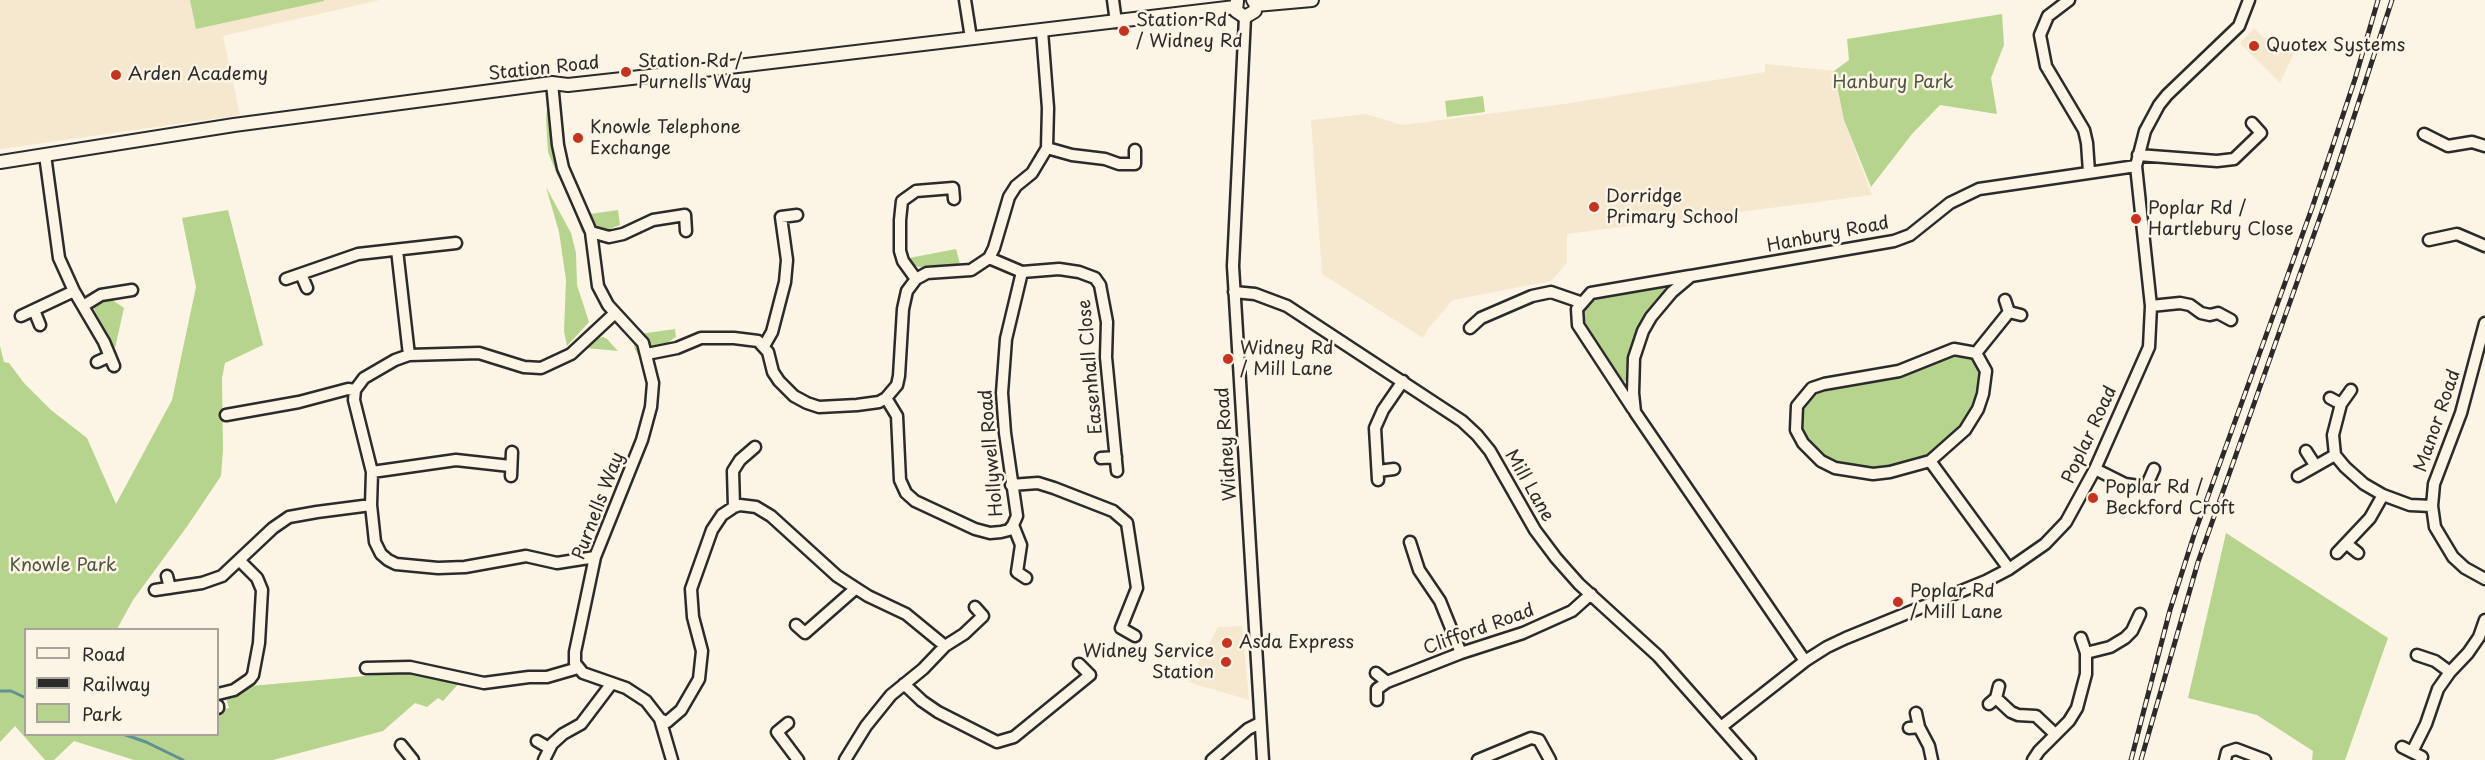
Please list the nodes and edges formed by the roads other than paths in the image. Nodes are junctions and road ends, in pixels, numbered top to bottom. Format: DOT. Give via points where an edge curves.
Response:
graph roads {
  1 [pos="965,0"];
  2 [pos="1113,0"];
  3 [pos="1312,0"];
  4 [pos="2069,0"];
  5 [pos="2249,0"];
  6 [pos="1237,3"];
  7 [pos="1254,3"];
  8 [pos="1245,18"];
  9 [pos="1116,22"];
  10 [pos="1042,31"];
  11 [pos="971,38"];
  12 [pos="552,83"];
  13 [pos="2252,123"];
  14 [pos="2424,134"];
  15 [pos="2485,146"];
  16 [pos="1047,148"];
  17 [pos="1135,150"];
  18 [pos="45,155"];
  19 [pos="2137,160"];
  20 [pos="0,162"];
  21 [pos="2089,172"];
  22 [pos="954,199"];
  23 [pos="797,215"];
  24 [pos="686,231"];
  25 [pos="591,232"];
  26 [pos="2434,235"];
  27 [pos="456,243"];
  28 [pos="431,246"];
  29 [pos="2485,246"];
  30 [pos="397,250"];
  31 [pos="433,258"];
  32 [pos="989,258"];
  33 [pos="1022,272"];
  34 [pos="302,274"];
  35 [pos="1691,276"];
  36 [pos="286,279"];
  37 [pos="916,279"];
  38 [pos="307,288"];
  39 [pos="132,290"];
  40 [pos="74,291"];
  41 [pos="1234,292"];
  42 [pos="2005,300"];
  43 [pos="1580,302"];
  44 [pos="83,306"];
  45 [pos="2151,306"];
  46 [pos="34,310"];
  47 [pos="615,314"];
  48 [pos="21,316"];
  49 [pos="2231,320"];
  50 [pos="2485,323"];
  51 [pos="40,325"];
  52 [pos="1470,328"];
  53 [pos="764,346"];
  54 [pos="647,354"];
  55 [pos="1976,354"];
  56 [pos="409,355"];
  57 [pos="97,362"];
  58 [pos="1403,381"];
  59 [pos="355,390"];
  60 [pos="2351,390"];
  61 [pos="886,398"];
  62 [pos="2330,398"];
  63 [pos="2341,404"];
  64 [pos="1635,412"];
  65 [pos="238,413"];
  66 [pos="226,415"];
  67 [pos="241,425"];
  68 [pos="748,449"];
  69 [pos="2306,451"];
  70 [pos="512,452"];
  71 [pos="2335,455"];
  72 [pos="1116,457"];
  73 [pos="1101,458"];
  74 [pos="1929,461"];
  75 [pos="2315,465"];
  76 [pos="1394,469"];
  77 [pos="2095,469"];
  78 [pos="2154,470"];
  79 [pos="1117,471"];
  80 [pos="372,472"];
  81 [pos="2298,476"];
  82 [pos="1011,485"];
  83 [pos="2383,495"];
  84 [pos="371,505"];
  85 [pos="2432,506"];
  86 [pos="734,507"];
  87 [pos="1013,525"];
  88 [pos="1410,542"];
  89 [pos="2347,544"];
  90 [pos="2337,553"];
  91 [pos="2358,553"];
  92 [pos="595,557"];
  93 [pos="239,560"];
  94 [pos="2009,569"];
  95 [pos="167,576"];
  96 [pos="1026,578"];
  97 [pos="2485,579"];
  98 [pos="170,588"];
  99 [pos="855,589"];
  100 [pos="155,590"];
  101 [pos="1591,594"];
  102 [pos="975,607"];
  103 [pos="2140,614"];
  104 [pos="2485,620"];
  105 [pos="796,625"];
  106 [pos="1135,636"];
  107 [pos="2081,638"];
  108 [pos="945,646"];
  109 [pos="1461,653"];
  110 [pos="2086,653"];
  111 [pos="2417,655"];
  112 [pos="1805,662"];
  113 [pos="1079,664"];
  114 [pos="366,668"];
  115 [pos="578,668"];
  116 [pos="2450,672"];
  117 [pos="1376,673"];
  118 [pos="1387,682"];
  119 [pos="612,683"];
  120 [pos="904,684"];
  121 [pos="1999,686"];
  122 [pos="219,694"];
  123 [pos="1377,700"];
  124 [pos="1916,713"];
  125 [pos="660,719"];
  126 [pos="788,723"];
  127 [pos="1260,723"];
  128 [pos="1721,727"];
  129 [pos="2055,734"];
  130 [pos="537,741"];
  131 [pos="401,745"];
  132 [pos="549,748"];
  133 [pos="2412,752"];
  134 [pos="413,760"];
  135 [pos="544,760"];
  136 [pos="672,760"];
  137 [pos="798,760"];
  138 [pos="845,760"];
  139 [pos="1212,760"];
  140 [pos="1263,760"];
  141 [pos="1478,760"];
  142 [pos="1550,760"];
  143 [pos="1750,760"];
  144 [pos="1932,760"];
  145 [pos="2034,760"];
  146 [pos="2225,760"];
  147 [pos="2265,760"];
  1 -- 11 [label="street"];
  2 -- 9 [label="street"];
  3 -- 7 [label="main road"];
  4 -- 21 [label="street" via="2048,16 2040,35 2046,66 2084,130"];
  5 -- 19 [label="street, Poplar Road" via="2239,26 2159,105 2145,131"];
  6 -- 8 [label="main road" via="1238,14"];
  6 -- 9 [label="main road, Station Road"];
  7 -- 8 [label="main road" via="1253,14"];
  8 -- 41 [label="street, Widney Road"];
  9 -- 10 [label="main road, Station Road"];
  10 -- 11 [label="main road, Station Road"];
  10 -- 16 [label="street"];
  11 -- 12 [label="main road, Station Road" via="591,83"];
  12 -- 18 [label="main road, Station Road" via="234,124"];
  12 -- 25 [label="street, Purnells Way" via="555,127 564,168"];
  13 -- 19 [label="street, Hanbury Road" via="2261,133 2234,159"];
  14 -- 15 [label="street" via="2448,146 2472,142"];
  16 -- 17 [label="street" via="1126,164 1135,164"];
  16 -- 32 [label="street" via="1032,173 1008,197"];
  18 -- 20 [label="main road, Station Road"];
  18 -- 40 [label="street" via="59,258"];
  19 -- 21 [label="street, Hanbury Road"];
  19 -- 45 [label="street, Poplar Road"];
  21 -- 35 [label="street, Hanbury Road" via="1979,189 1950,203 1910,236 1894,241"];
  22 -- 37 [label="street" via="953,188 916,191 902,201 900,251"];
  23 -- 53 [label="street" via="781,217 787,260 785,282 772,332"];
  24 -- 25 [label="street" via="685,215 653,220 609,237"];
  25 -- 47 [label="street, Purnells Way" via="598,286"];
  26 -- 29 [label="street" via="2462,236"];
  27 -- 28 [label="street"];
  28 -- 30 [label="street"];
  28 -- 31 [label="street"];
  30 -- 34 [label="street" via="342,258"];
  30 -- 56 [label="street"];
  32 -- 33 [label="street"];
  32 -- 37 [label="street" via="971,270 935,271"];
  33 -- 72 [label="street, Easenhall Close" via="1079,272 1095,278 1100,285 1107,322 1106,357"];
  33 -- 82 [label="street, Hollywell Road" via="1006,339 1003,375"];
  34 -- 36 [label="street"];
  34 -- 38 [label="street"];
  35 -- 43 [label="street, Hanbury Road" via="1591,293"];
  35 -- 64 [label="street" via="1661,304 1643,331 1634,358"];
  37 -- 61 [label="street" via="904,299 897,385"];
  39 -- 44 [label="street" via="100,295"];
  40 -- 44 [label="street"];
  40 -- 46 [label="street"];
  41 -- 58 [label="street, Mill Lane" via="1277,300"];
  41 -- 127 [label="street, Widney Road"];
  42 -- 55 [label="street" via="2015,313"];
  43 -- 52 [label="street" via="1551,292 1532,296 1481,318"];
  43 -- 64 [label="street" via="1578,325"];
  44 -- 57 [label="street" via="112,361"];
  45 -- 49 [label="street" via="2181,303 2201,313 2218,313"];
  45 -- 77 [label="street, Poplar Road" via="2149,347"];
  46 -- 48 [label="street"];
  46 -- 51 [label="street"];
  47 -- 54 [label="street, Purnells Way" via="634,332"];
  47 -- 56 [label="street" via="571,354 541,368 524,367 479,353"];
  50 -- 85 [label="street, Manor Road" via="2461,413 2434,484"];
  53 -- 54 [label="street" via="746,339 701,338"];
  53 -- 61 [label="street" via="779,381 807,403 819,407 857,405"];
  54 -- 92 [label="street, Purnells Way" via="653,382 651,407 631,471"];
  55 -- 74 [label="street" via="1986,371 1978,409 1965,430"];
  55 -- 74 [label="street" via="1954,349 1899,371 1824,384 1812,388 1797,406 1796,430 1803,443 1834,468 1873,474"];
  56 -- 59 [label="street" via="364,378"];
  58 -- 76 [label="street" via="1375,428 1378,475"];
  58 -- 101 [label="street, Mill Lane" via="1478,435 1544,543"];
  59 -- 65 [label="street"];
  59 -- 80 [label="street" via="354,410"];
  60 -- 63 [label="street"];
  61 -- 87 [label="street, Hollywell Road" via="897,416 900,480 906,493 975,529 1001,532"];
  62 -- 63 [label="street"];
  63 -- 71 [label="street" via="2333,435"];
  64 -- 112 [label="street"];
  65 -- 66 [label="street"];
  65 -- 67 [label="street"];
  68 -- 86 [label="street" via="733,471"];
  69 -- 75 [label="street"];
  70 -- 80 [label="street" via="510,471 456,459"];
  71 -- 75 [label="street"];
  71 -- 83 [label="street" via="2364,484"];
  72 -- 73 [label="street, Easenhall Close"];
  72 -- 79 [label="street, Easenhall Close"];
  74 -- 94 [label="street"];
  75 -- 81 [label="street"];
  77 -- 78 [label="street" via="2125,484 2146,487"];
  77 -- 94 [label="street, Poplar Road" via="2057,533"];
  80 -- 84 [label="street"];
  82 -- 87 [label="street, Hollywell Road" via="1017,516"];
  82 -- 106 [label="street" via="1038,483 1054,488 1113,511 1127,524 1137,588 1120,628"];
  83 -- 85 [label="street" via="2410,505"];
  83 -- 89 [label="street" via="2370,518"];
  84 -- 92 [label="street" via="375,542 381,554 396,564 438,568 526,556 557,562"];
  84 -- 93 [label="street" via="289,517"];
  85 -- 97 [label="street, Manor Road" via="2435,527 2453,557"];
  86 -- 99 [label="street" via="756,507 771,516"];
  86 -- 125 [label="street" via="717,520 691,589 702,651 699,679 681,710 667,722"];
  87 -- 96 [label="street, Hollywell Road" via="1021,544 1017,572"];
  88 -- 109 [label="street" via="1419,570 1440,601"];
  89 -- 90 [label="street"];
  89 -- 91 [label="street"];
  92 -- 115 [label="street, Purnells Way" via="575,651"];
  93 -- 98 [label="street" via="222,576"];
  93 -- 122 [label="street" via="262,590 259,643 250,679 234,690"];
  94 -- 112 [label="street, Poplar Road" via="1846,638"];
  95 -- 98 [label="street"];
  98 -- 100 [label="street"];
  99 -- 105 [label="street" via="805,633"];
  99 -- 108 [label="street" via="906,614"];
  101 -- 109 [label="street, Clifford Road" via="1572,611 1523,633"];
  101 -- 128 [label="street, Mill Lane" via="1658,656"];
  102 -- 108 [label="street" via="983,616"];
  103 -- 110 [label="street" via="2125,638 2110,647"];
  104 -- 116 [label="street" via="2479,637"];
  107 -- 110 [label="street"];
  108 -- 120 [label="street"];
  109 -- 118 [label="street, Clifford Road"];
  110 -- 129 [label="street" via="2082,696 2069,721"];
  111 -- 116 [label="street" via="2436,661"];
  112 -- 128 [label="street, Poplar Road"];
  113 -- 120 [label="street" via="1090,675 1014,737 997,742 938,712"];
  114 -- 115 [label="street" via="410,667 484,683 547,677"];
  115 -- 119 [label="street"];
  116 -- 133 [label="street" via="2433,697 2426,724"];
  117 -- 118 [label="street"];
  118 -- 123 [label="street" via="1377,688"];
  119 -- 125 [label="street" via="639,695"];
  119 -- 132 [label="street" via="581,724"];
  120 -- 138 [label="street" via="877,711"];
  121 -- 129 [label="street" via="1993,701 2018,715 2036,716"];
  124 -- 144 [label="street" via="1914,728 1929,746"];
  125 -- 136 [label="street"];
  126 -- 137 [label="street" via="777,732"];
  127 -- 139 [label="street"];
  127 -- 140 [label="street, Widney Road"];
  128 -- 143 [label="street, Mill Lane"];
  129 -- 145 [label="street"];
  130 -- 132 [label="street"];
  131 -- 134 [label="street"];
  132 -- 135 [label="street"];
  141 -- 142 [label="street" via="1531,738 1539,740"];
  146 -- 147 [label="street" via="2227,752 2236,749"];
}
